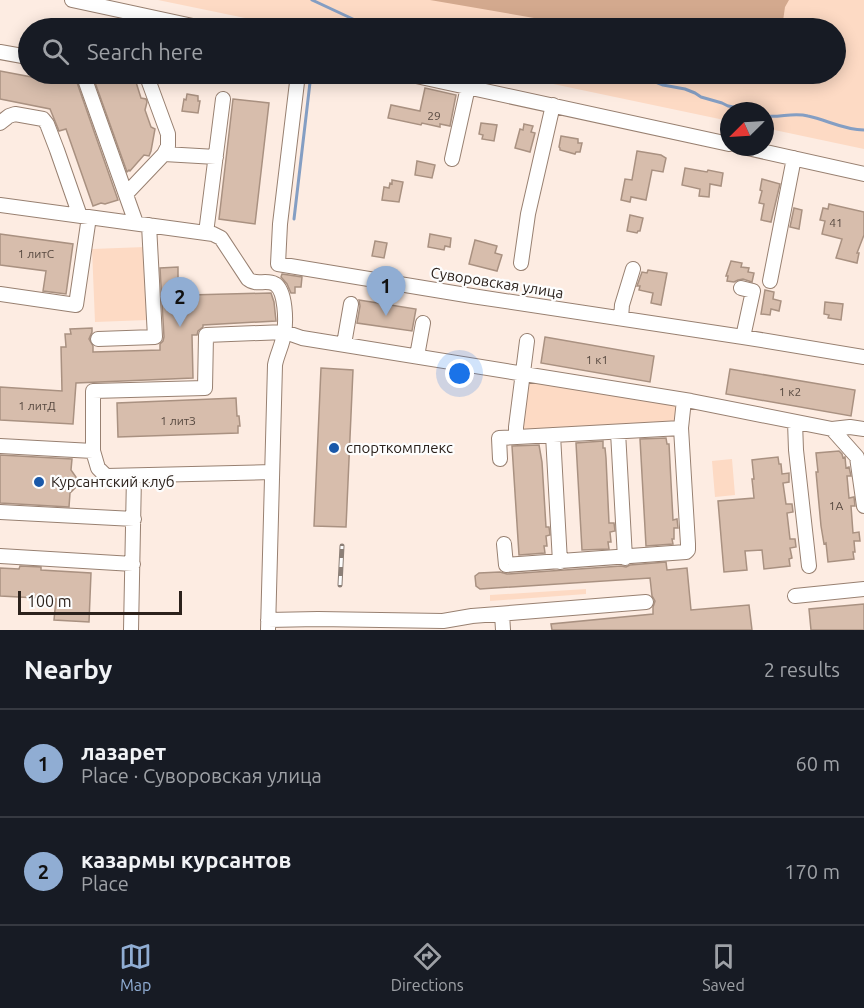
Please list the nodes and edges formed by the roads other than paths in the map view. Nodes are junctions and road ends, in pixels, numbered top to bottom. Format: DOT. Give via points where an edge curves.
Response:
graph roads {
  1 [pos="72,0"];
  2 [pos="156,18"];
  3 [pos="0,52"];
  4 [pos="18,55"];
  5 [pos="87,84"];
  6 [pos="150,84"];
  7 [pos="297,84"];
  8 [pos="454,84"];
  9 [pos="468,87"];
  10 [pos="223,99"];
  11 [pos="553,105"];
  12 [pos="0,123"];
  13 [pos="720,142"];
  14 [pos="164,154"];
  15 [pos="774,154"];
  16 [pos="216,157"];
  17 [pos="794,158"];
  18 [pos="452,159"];
  19 [pos="864,174"];
  20 [pos="126,194"];
  21 [pos="0,205"];
  22 [pos="85,216"];
  23 [pos="142,224"];
  24 [pos="206,233"];
  25 [pos="520,263"];
  26 [pos="633,269"];
  27 [pos="770,281"];
  28 [pos="741,288"];
  29 [pos="0,294"];
  30 [pos="351,304"];
  31 [pos="621,318"];
  32 [pos="423,323"];
  33 [pos="285,332"];
  34 [pos="743,337"];
  35 [pos="98,339"];
  36 [pos="527,341"];
  37 [pos="344,344"];
  38 [pos="417,356"];
  39 [pos="864,357"];
  40 [pos="523,373"];
  41 [pos="684,400"];
  42 [pos="795,422"];
  43 [pos="681,428"];
  44 [pos="832,429"];
  45 [pos="864,429"];
  46 [pos="618,432"];
  47 [pos="553,435"];
  48 [pos="516,437"];
  49 [pos="0,446"];
  50 [pos="93,450"];
  51 [pos="500,459"];
  52 [pos="272,472"];
  53 [pos="134,476"];
  54 [pos="864,506"];
  55 [pos="0,512"];
  56 [pos="134,519"];
  57 [pos="504,544"];
  58 [pos="0,556"];
  59 [pos="625,558"];
  60 [pos="560,562"];
  61 [pos="133,564"];
  62 [pos="809,566"];
  63 [pos="864,589"];
  64 [pos="795,596"];
  65 [pos="646,602"];
  66 [pos="502,614"];
  67 [pos="268,625"];
  68 [pos="443,626"];
  69 [pos="131,630"];
  70 [pos="503,630"];
  1 -- 2 [label="street"];
  3 -- 4 [label="street"];
  5 -- 20 [label="street"];
  6 -- 14 [label="street" via="168,134"];
  7 -- 31 [label="street, Суворовская улица" via="278,264"];
  8 -- 9 [label="street"];
  9 -- 11 [label="street"];
  9 -- 18 [label="street"];
  10 -- 16 [label="street"];
  11 -- 13 [label="street"];
  11 -- 25 [label="street"];
  12 -- 22 [label="street" via="15,114 43,119"];
  14 -- 16 [label="street"];
  14 -- 20 [label="street"];
  15 -- 17 [label="street"];
  16 -- 24 [label="street"];
  17 -- 19 [label="street"];
  17 -- 27 [label="street"];
  20 -- 23 [label="street"];
  21 -- 22 [label="street"];
  22 -- 23 [label="street"];
  22 -- 29 [label="street" via="76,305"];
  23 -- 24 [label="street"];
  23 -- 35 [label="street" via="155,337"];
  24 -- 33 [label="street" via="221,238 252,282 278,287 284,305"];
  26 -- 31 [label="street"];
  28 -- 34 [label="street" via="753,291"];
  30 -- 37 [label="street"];
  31 -- 34 [label="street, Суворовская улица"];
  32 -- 38 [label="street"];
  33 -- 37 [label="street"];
  33 -- 50 [label="street" via="206,335 205,388 93,391"];
  33 -- 52 [label="street" via="275,365"];
  34 -- 39 [label="street, Суворовская улица"];
  36 -- 40 [label="street"];
  37 -- 38 [label="street"];
  38 -- 40 [label="street"];
  40 -- 41 [label="street"];
  40 -- 48 [label="street"];
  41 -- 42 [label="street"];
  41 -- 43 [label="street"];
  42 -- 44 [label="street"];
  42 -- 62 [label="street"];
  43 -- 46 [label="street"];
  43 -- 59 [label="street" via="688,550 681,554"];
  44 -- 45 [label="street"];
  44 -- 54 [label="street" via="857,457"];
  46 -- 47 [label="street"];
  46 -- 59 [label="street"];
  47 -- 48 [label="street"];
  47 -- 60 [label="street"];
  48 -- 51 [label="street" via="499,438"];
  49 -- 50 [label="street"];
  50 -- 53 [label="street" via="98,468 106,476"];
  52 -- 53 [label="street"];
  52 -- 67 [label="street"];
  53 -- 56 [label="street"];
  55 -- 56 [label="street"];
  56 -- 61 [label="street"];
  57 -- 60 [label="street" via="506,565"];
  58 -- 61 [label="street"];
  59 -- 60 [label="street"];
  61 -- 69 [label="street"];
  63 -- 64 [label="street"];
  65 -- 66 [label="street"];
  66 -- 68 [label="street" via="472,616"];
  66 -- 70 [label="street"];
  67 -- 68 [label="street" via="318,619"];
}
